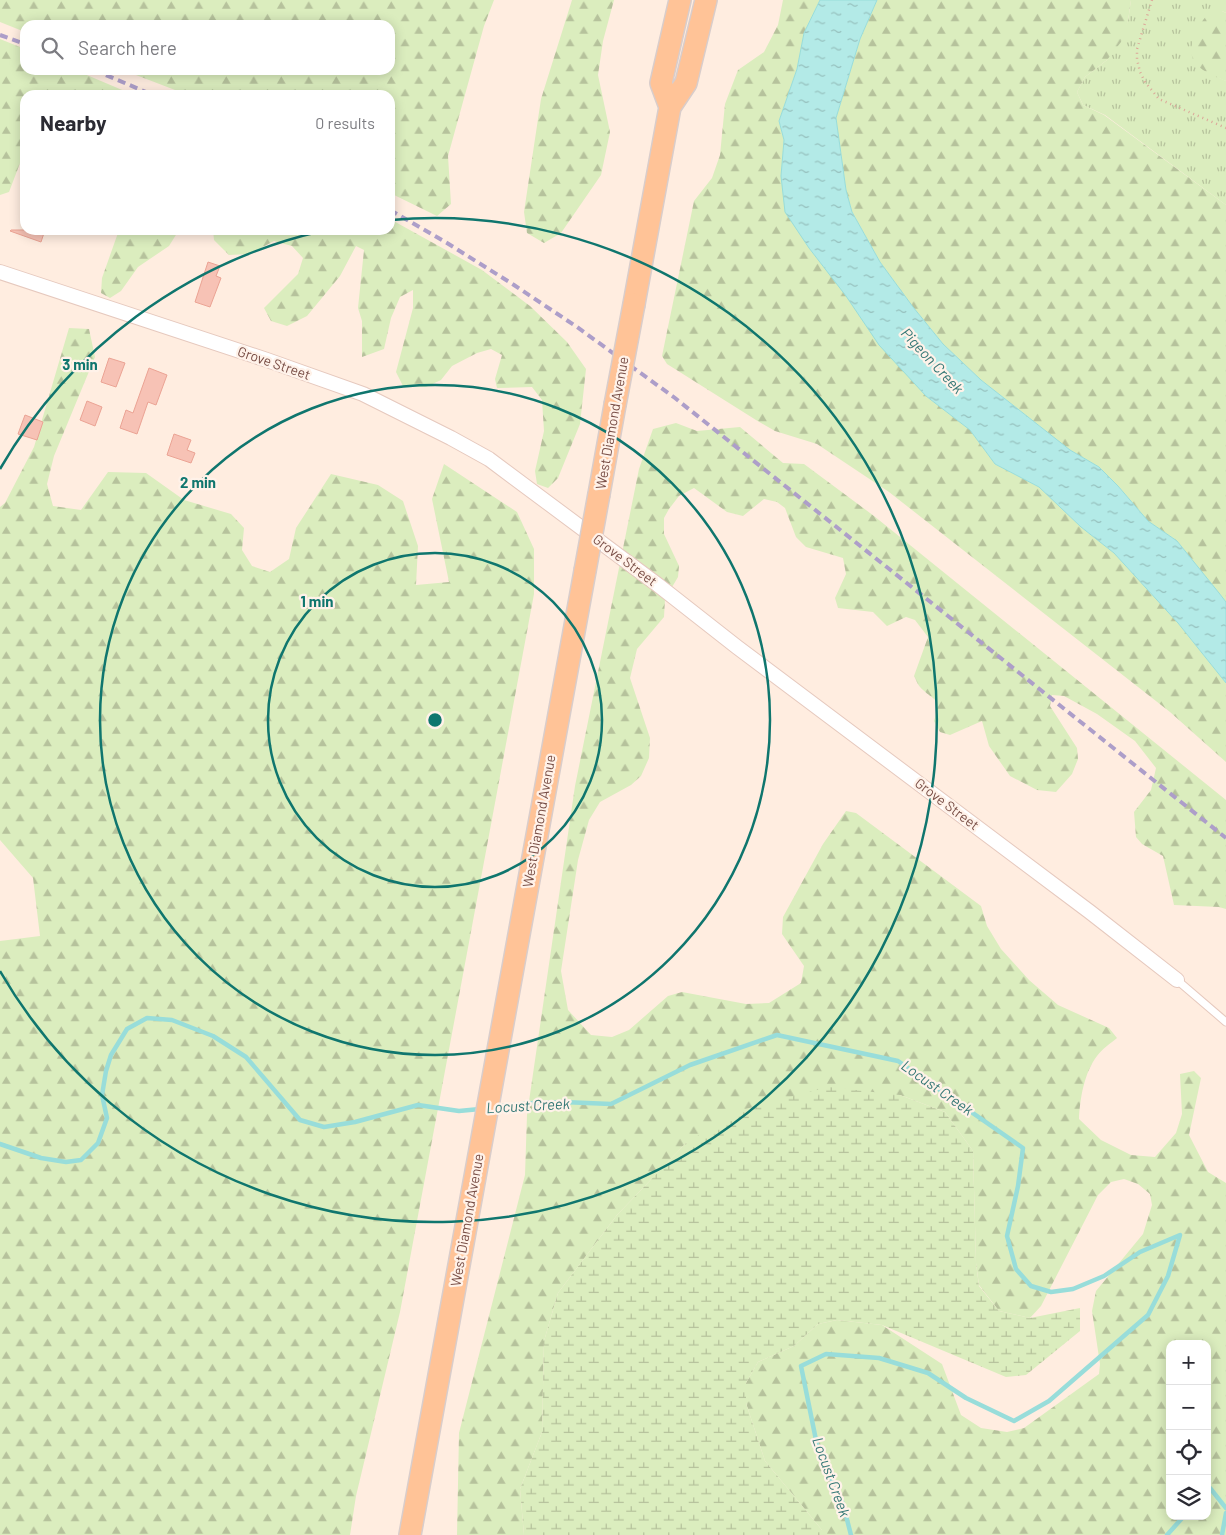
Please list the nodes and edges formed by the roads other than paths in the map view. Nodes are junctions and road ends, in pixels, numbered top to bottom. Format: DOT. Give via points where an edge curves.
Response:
graph roads {
  1 [pos="680,0"];
  2 [pos="706,0"];
  3 [pos="670,107"];
  4 [pos="0,272"];
  5 [pos="1177,980"];
  6 [pos="1226,1022"];
  7 [pos="410,1535"];
  1 -- 3 [label="main road" via="660,83"];
  2 -- 3 [label="main road, West Diamond Avenue" via="686,84"];
  3 -- 7 [label="main road, West Diamond Avenue, bridge"];
  4 -- 5 [label="street, Grove Street" via="363,394 489,459"];
  5 -- 6 [label="lane"];
}
